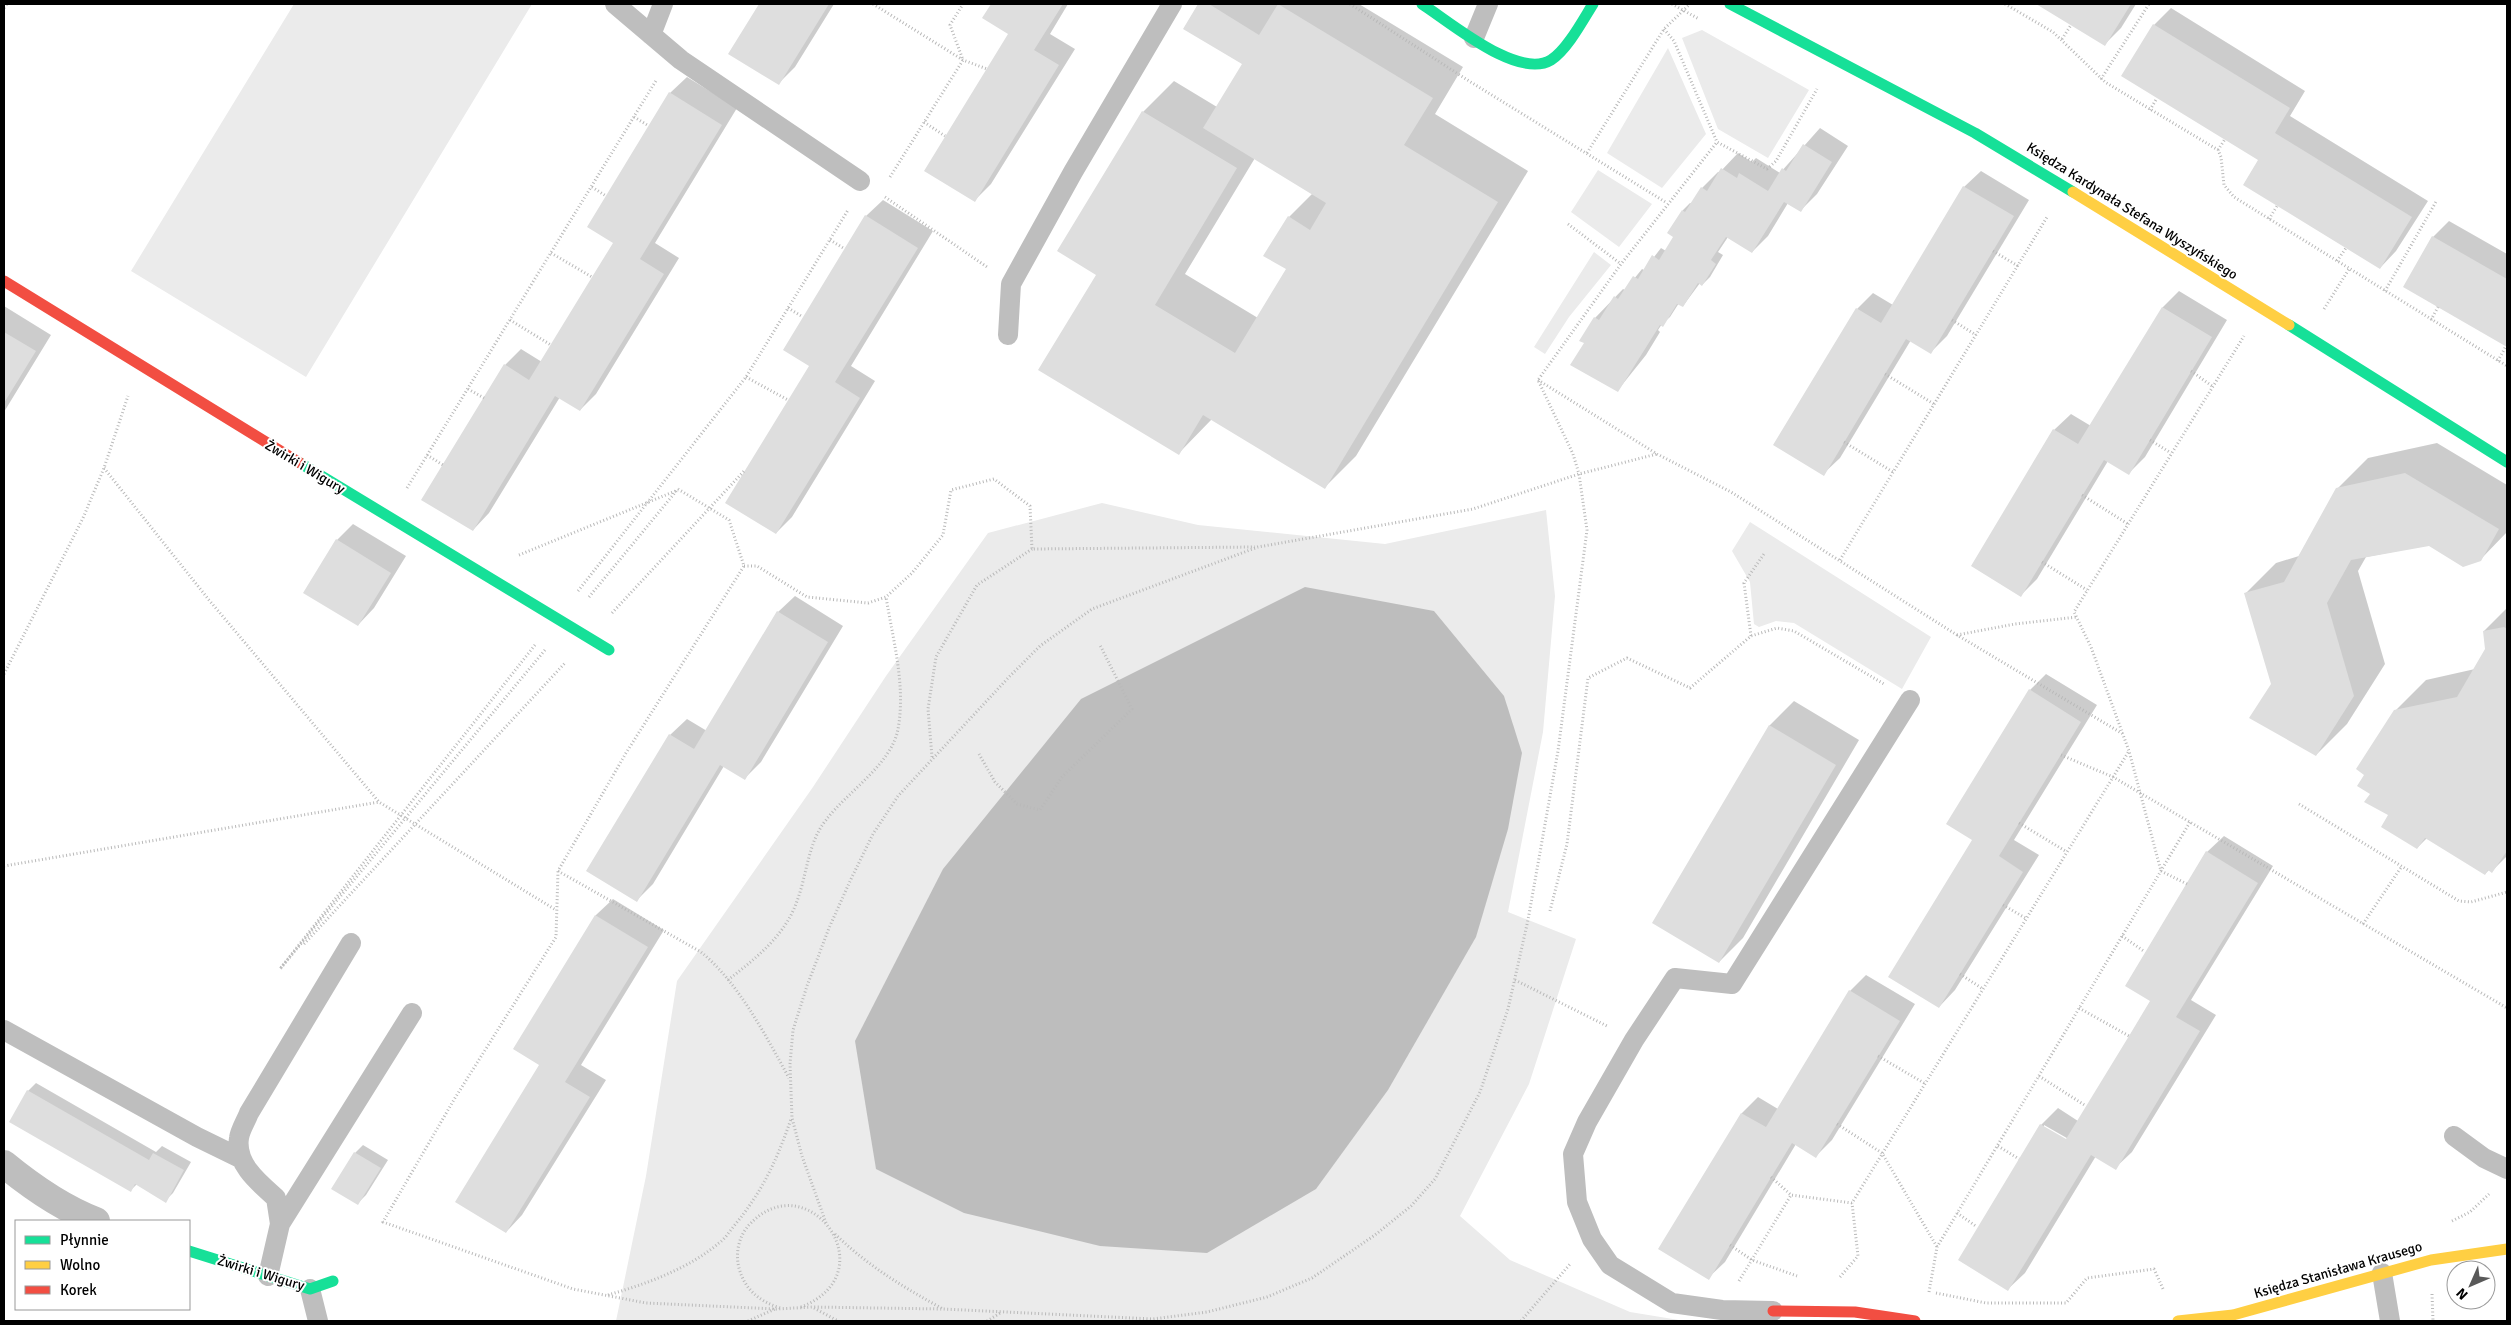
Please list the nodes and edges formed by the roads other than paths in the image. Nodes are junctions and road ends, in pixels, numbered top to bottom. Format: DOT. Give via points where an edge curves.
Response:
graph roads {
  1 [pos="615,4"];
  2 [pos="663,4"];
  3 [pos="1172,4"];
  4 [pos="1422,4"];
  5 [pos="1488,4"];
  6 [pos="1593,4"];
  7 [pos="1730,4"];
  8 [pos="651,35"];
  9 [pos="1474,38"];
  10 [pos="860,181"];
  11 [pos="4,280"];
  12 [pos="1008,335"];
  13 [pos="2507,462"];
  14 [pos="609,650"];
  15 [pos="1910,700"];
  16 [pos="351,943"];
  17 [pos="412,1013"];
  18 [pos="4,1030"];
  19 [pos="2454,1136"];
  20 [pos="240,1158"];
  21 [pos="4,1164"];
  22 [pos="2506,1168"];
  23 [pos="94,1220"];
  24 [pos="280,1224"];
  25 [pos="2507,1249"];
  26 [pos="190,1251"];
  27 [pos="2382,1273"];
  28 [pos="268,1276"];
  29 [pos="333,1281"];
  30 [pos="310,1289"];
  31 [pos="1773,1311"];
  32 [pos="318,1321"];
  33 [pos="1915,1321"];
  34 [pos="2178,1321"];
  35 [pos="2390,1321"];
  1 -- 8 [label="lane"];
  2 -- 8 [label="lane"];
  3 -- 12 [label="lane" via="1072,172 1011,284"];
  4 -- 9 [label="street"];
  5 -- 9 [label="lane"];
  6 -- 9 [label="street" via="1567,43 1551,60 1527,65 1498,54"];
  7 -- 13 [label="street, Księdza Kardynała Stefana Wyszyńskiego" via="1975,133 2142,233"];
  8 -- 10 [label="lane"];
  11 -- 14 [label="street, Żwirki i Wigury"];
  15 -- 31 [label="lane" via="1732,984 1675,978 1634,1040 1587,1122 1573,1154 1576,1202 1592,1239 1610,1265 1672,1303 1722,1310"];
  16 -- 20 [label="lane" via="249,1113 238,1138"];
  17 -- 24 [label="lane"];
  18 -- 20 [label="lane"];
  19 -- 22 [label="lane" via="2484,1158"];
  20 -- 24 [label="lane" via="256,1181 276,1198"];
  21 -- 23 [label="street" via="30,1185"];
  24 -- 28 [label="lane"];
  25 -- 27 [label="street, Księdza Stanisława Krausego" via="2431,1260"];
  26 -- 28 [label="street, Żwirki i Wigury"];
  27 -- 34 [label="street, Księdza Stanisława Krausego" via="2233,1315"];
  27 -- 35 [label="lane"];
  28 -- 30 [label="street, Żwirki i Wigury"];
  29 -- 30 [label="street, Żwirki i Wigury"];
  30 -- 32 [label="lane"];
  31 -- 33 [label="street" via="1855,1312"];
}
